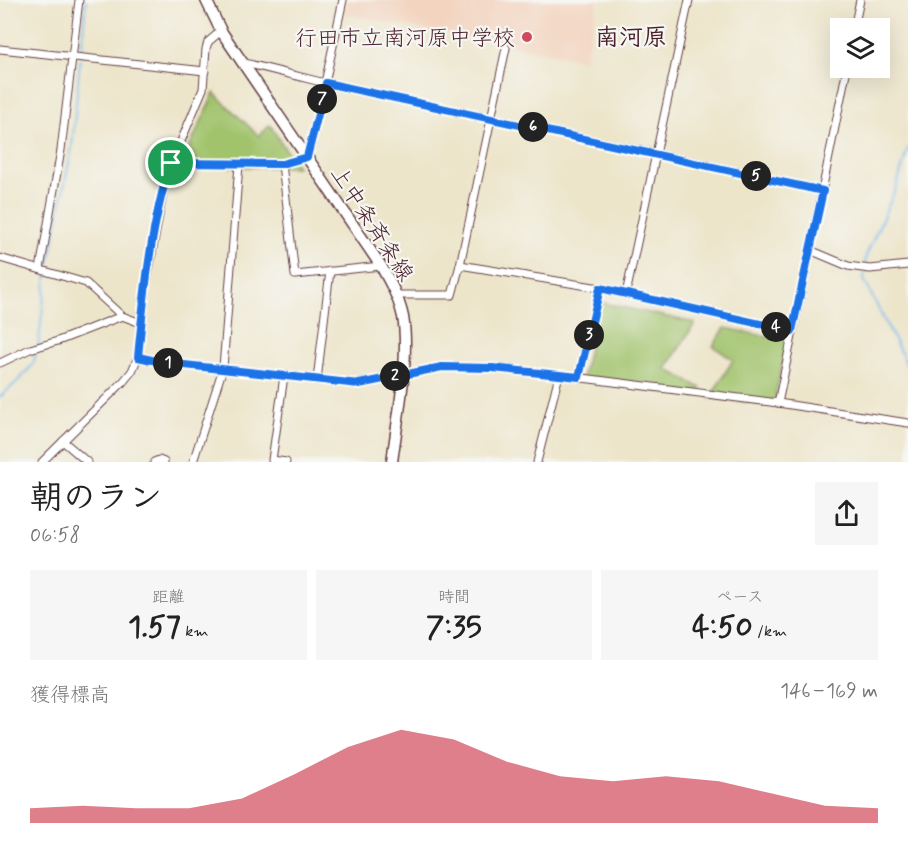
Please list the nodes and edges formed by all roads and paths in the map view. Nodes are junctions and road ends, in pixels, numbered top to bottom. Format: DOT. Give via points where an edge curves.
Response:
graph roads {
  1 [pos="79,0"];
  2 [pos="206,0"];
  3 [pos="343,0"];
  4 [pos="689,0"];
  5 [pos="860,0"];
  6 [pos="856,18"];
  7 [pos="221,31"];
  8 [pos="506,48"];
  9 [pos="0,49"];
  10 [pos="73,58"];
  11 [pos="241,62"];
  12 [pos="205,71"];
  13 [pos="845,78"];
  14 [pos="326,83"];
  15 [pos="490,118"];
  16 [pos="656,154"];
  17 [pos="307,157"];
  18 [pos="171,163"];
  19 [pos="282,164"];
  20 [pos="239,165"];
  21 [pos="823,191"];
  22 [pos="810,250"];
  23 [pos="0,258"];
  24 [pos="460,265"];
  25 [pos="908,265"];
  26 [pos="381,266"];
  27 [pos="40,269"];
  28 [pos="330,272"];
  29 [pos="600,288"];
  30 [pos="626,294"];
  31 [pos="397,295"];
  32 [pos="122,316"];
  33 [pos="141,322"];
  34 [pos="792,331"];
  35 [pos="138,357"];
  36 [pos="0,363"];
  37 [pos="223,368"];
  38 [pos="402,374"];
  39 [pos="559,375"];
  40 [pos="284,376"];
  41 [pos="579,377"];
  42 [pos="317,380"];
  43 [pos="778,403"];
  44 [pos="908,423"];
  45 [pos="63,441"];
  46 [pos="272,461"];
  47 [pos="42,462"];
  48 [pos="87,462"];
  49 [pos="154,462"];
  50 [pos="164,462"];
  51 [pos="193,462"];
  52 [pos="286,462"];
  53 [pos="392,462"];
  54 [pos="537,462"];
  1 -- 10 [label="street"];
  2 -- 7 [label="main road, 上中条斉条線"];
  3 -- 14 [label="street"];
  4 -- 16 [label="street"];
  5 -- 6 [label="street"];
  7 -- 11 [label="main road, 上中条斉条線"];
  7 -- 12 [label="street" via="208,42"];
  8 -- 15 [label="street"];
  9 -- 10 [label="street"];
  10 -- 12 [label="street"];
  10 -- 27 [label="street"];
  11 -- 14 [label="street"];
  11 -- 17 [label="main road, 上中条斉条線"];
  12 -- 18 [label="street" via="203,89"];
  13 -- 21 [label="street"];
  14 -- 15 [label="street"];
  14 -- 17 [label="street"];
  15 -- 16 [label="street"];
  15 -- 24 [label="street"];
  16 -- 21 [label="street"];
  16 -- 30 [label="street"];
  17 -- 19 [label="street"];
  17 -- 26 [label="main road, 上中条斉条線"];
  18 -- 20 [label="street"];
  18 -- 33 [label="street" via="157,219"];
  19 -- 20 [label="street"];
  19 -- 28 [label="street" via="295,275"];
  20 -- 37 [label="street"];
  21 -- 22 [label="street"];
  22 -- 25 [label="street" via="848,266 870,269"];
  22 -- 34 [label="street"];
  23 -- 27 [label="street"];
  24 -- 29 [label="street"];
  24 -- 31 [label="street" via="452,295"];
  26 -- 28 [label="street"];
  26 -- 31 [label="main road, 上中条斉条線"];
  27 -- 32 [label="street" via="86,283"];
  28 -- 42 [label="street"];
  29 -- 30 [label="street"];
  29 -- 41 [label="street"];
  30 -- 34 [label="street"];
  31 -- 38 [label="main road, 上中条斉条線" via="405,341"];
  32 -- 33 [label="street"];
  32 -- 36 [label="street"];
  33 -- 35 [label="street"];
  34 -- 43 [label="street"];
  35 -- 37 [label="street"];
  35 -- 45 [label="street" via="123,382"];
  37 -- 40 [label="street"];
  37 -- 51 [label="street"];
  38 -- 39 [label="street" via="442,367"];
  38 -- 42 [label="street" via="359,384"];
  38 -- 53 [label="main road, 上中条斉条線"];
  39 -- 41 [label="street"];
  39 -- 54 [label="street"];
  40 -- 42 [label="street"];
  40 -- 46 [label="street"];
  41 -- 43 [label="street"];
  43 -- 44 [label="street"];
  45 -- 47 [label="street"];
  45 -- 48 [label="street"];
  46 -- 52 [label="street"];
  49 -- 50 [label="street"];
}
